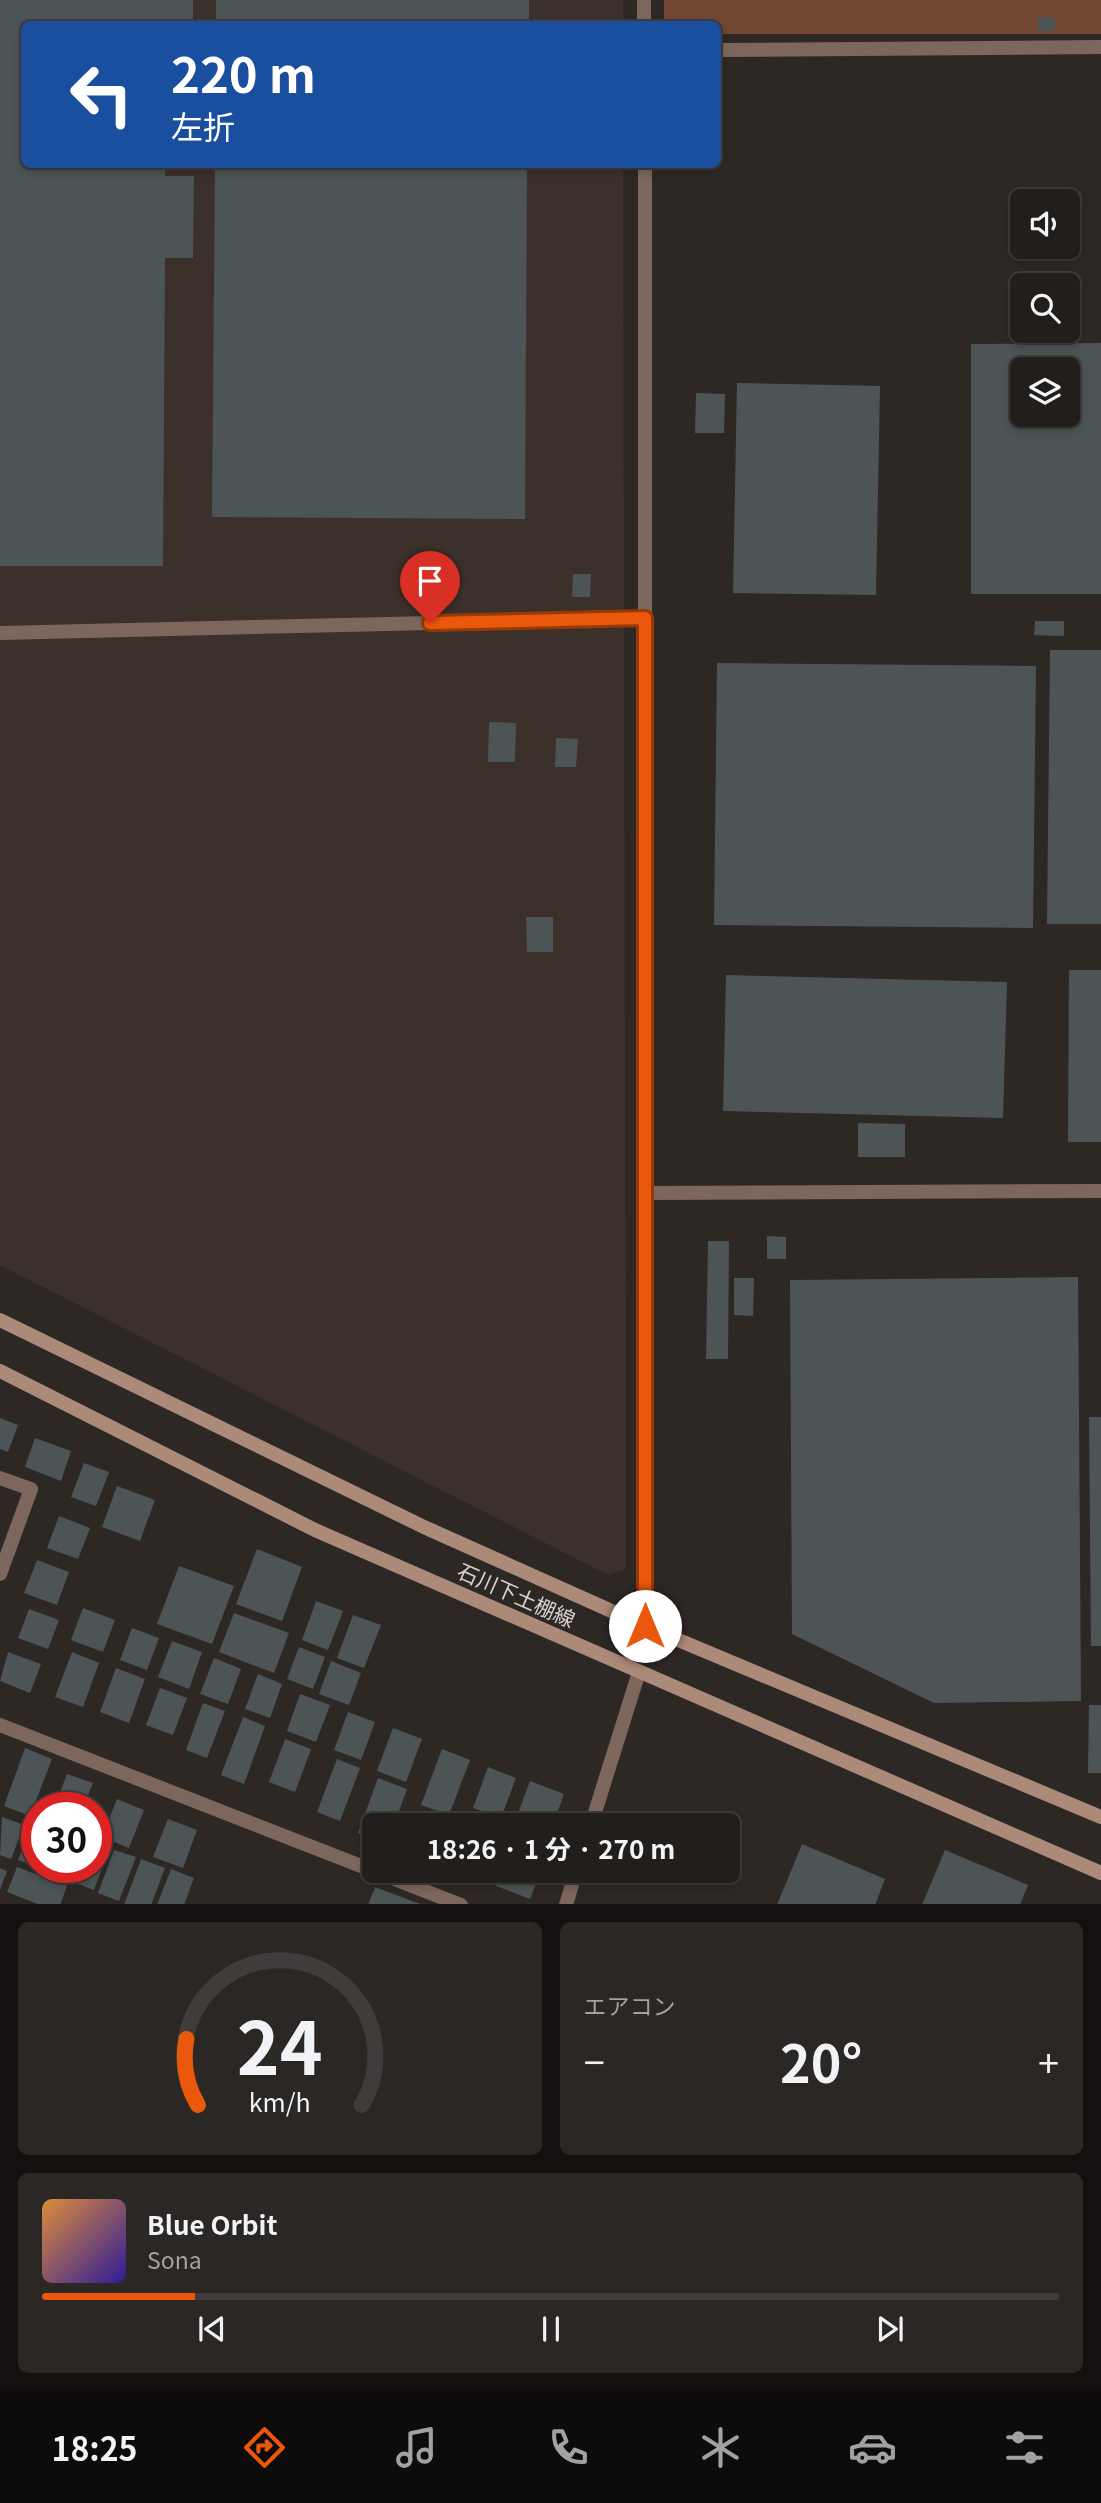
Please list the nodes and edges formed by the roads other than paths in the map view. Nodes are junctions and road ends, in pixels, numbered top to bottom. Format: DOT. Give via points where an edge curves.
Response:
graph roads {
  1 [pos="644,0"];
  2 [pos="645,21"];
  3 [pos="1101,47"];
  4 [pos="721,50"];
  5 [pos="645,168"];
  6 [pos="645,618"];
  7 [pos="0,633"];
  8 [pos="1101,1191"];
  9 [pos="645,1193"];
  10 [pos="0,1320"];
  11 [pos="0,1371"];
  12 [pos="0,1478"];
  13 [pos="0,1574"];
  14 [pos="645,1626"];
  15 [pos="639,1672"];
  16 [pos="0,1725"];
  17 [pos="595,1813"];
  18 [pos="1101,1818"];
  19 [pos="1101,1873"];
  20 [pos="572,1883"];
  21 [pos="458,1904"];
  22 [pos="566,1904"];
  1 -- 2 [label="street"];
  3 -- 4 [label="street"];
  5 -- 6 [label="street"];
  6 -- 7 [label="street"];
  6 -- 9 [label="street"];
  8 -- 9 [label="street"];
  9 -- 14 [label="street"];
  10 -- 14 [label="street, 石川下土棚線" via="412,1521"];
  11 -- 15 [label="street, 石川下土棚線" via="315,1530"];
  12 -- 13 [label="street" via="31,1489"];
  14 -- 18 [label="street, 石川下土棚線"];
  15 -- 17 [label="street"];
  15 -- 19 [label="street, 石川下土棚線"];
  16 -- 21 [label="street"];
  20 -- 22 [label="street"];
}
